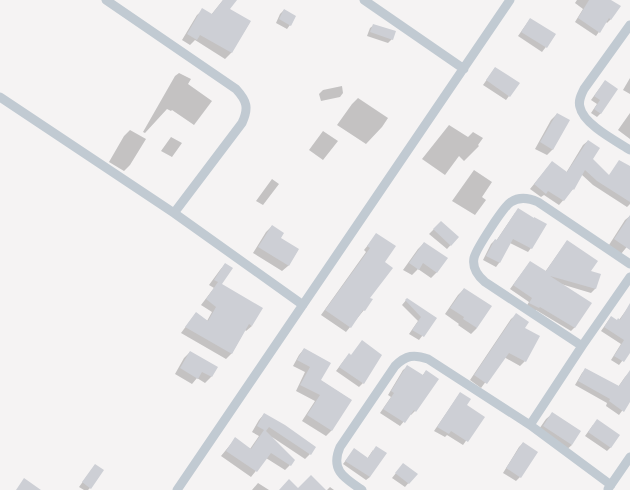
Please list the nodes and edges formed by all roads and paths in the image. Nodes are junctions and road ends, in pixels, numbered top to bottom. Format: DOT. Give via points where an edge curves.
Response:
graph roads {
  1 [pos="106,0"];
  2 [pos="364,0"];
  3 [pos="510,0"];
  4 [pos="629,29"];
  5 [pos="464,69"];
  6 [pos="0,98"];
  7 [pos="630,150"];
  8 [pos="174,213"];
  9 [pos="630,264"];
  10 [pos="630,277"];
  11 [pos="303,305"];
  12 [pos="582,346"];
  13 [pos="530,425"];
  14 [pos="630,457"];
  15 [pos="609,488"];
  16 [pos="178,489"];
  17 [pos="362,490"];
  1 -- 8 [label="street" via="236,89 243,96 246,105 242,123"];
  2 -- 5 [label="street"];
  3 -- 5 [label="street"];
  4 -- 7 [label="street" via="584,89 580,107 583,116 590,123"];
  5 -- 11 [label="street"];
  6 -- 8 [label="street"];
  8 -- 11 [label="street"];
  9 -- 12 [label="street" via="529,198 520,198 504,208 478,249 474,258 478,276"];
  10 -- 12 [label="street"];
  11 -- 16 [label="street"];
  12 -- 13 [label="street"];
  13 -- 15 [label="street"];
  13 -- 17 [label="street" via="428,359 420,356 402,359 340,447 337,456 340,474"];
  14 -- 15 [label="street"];
}
